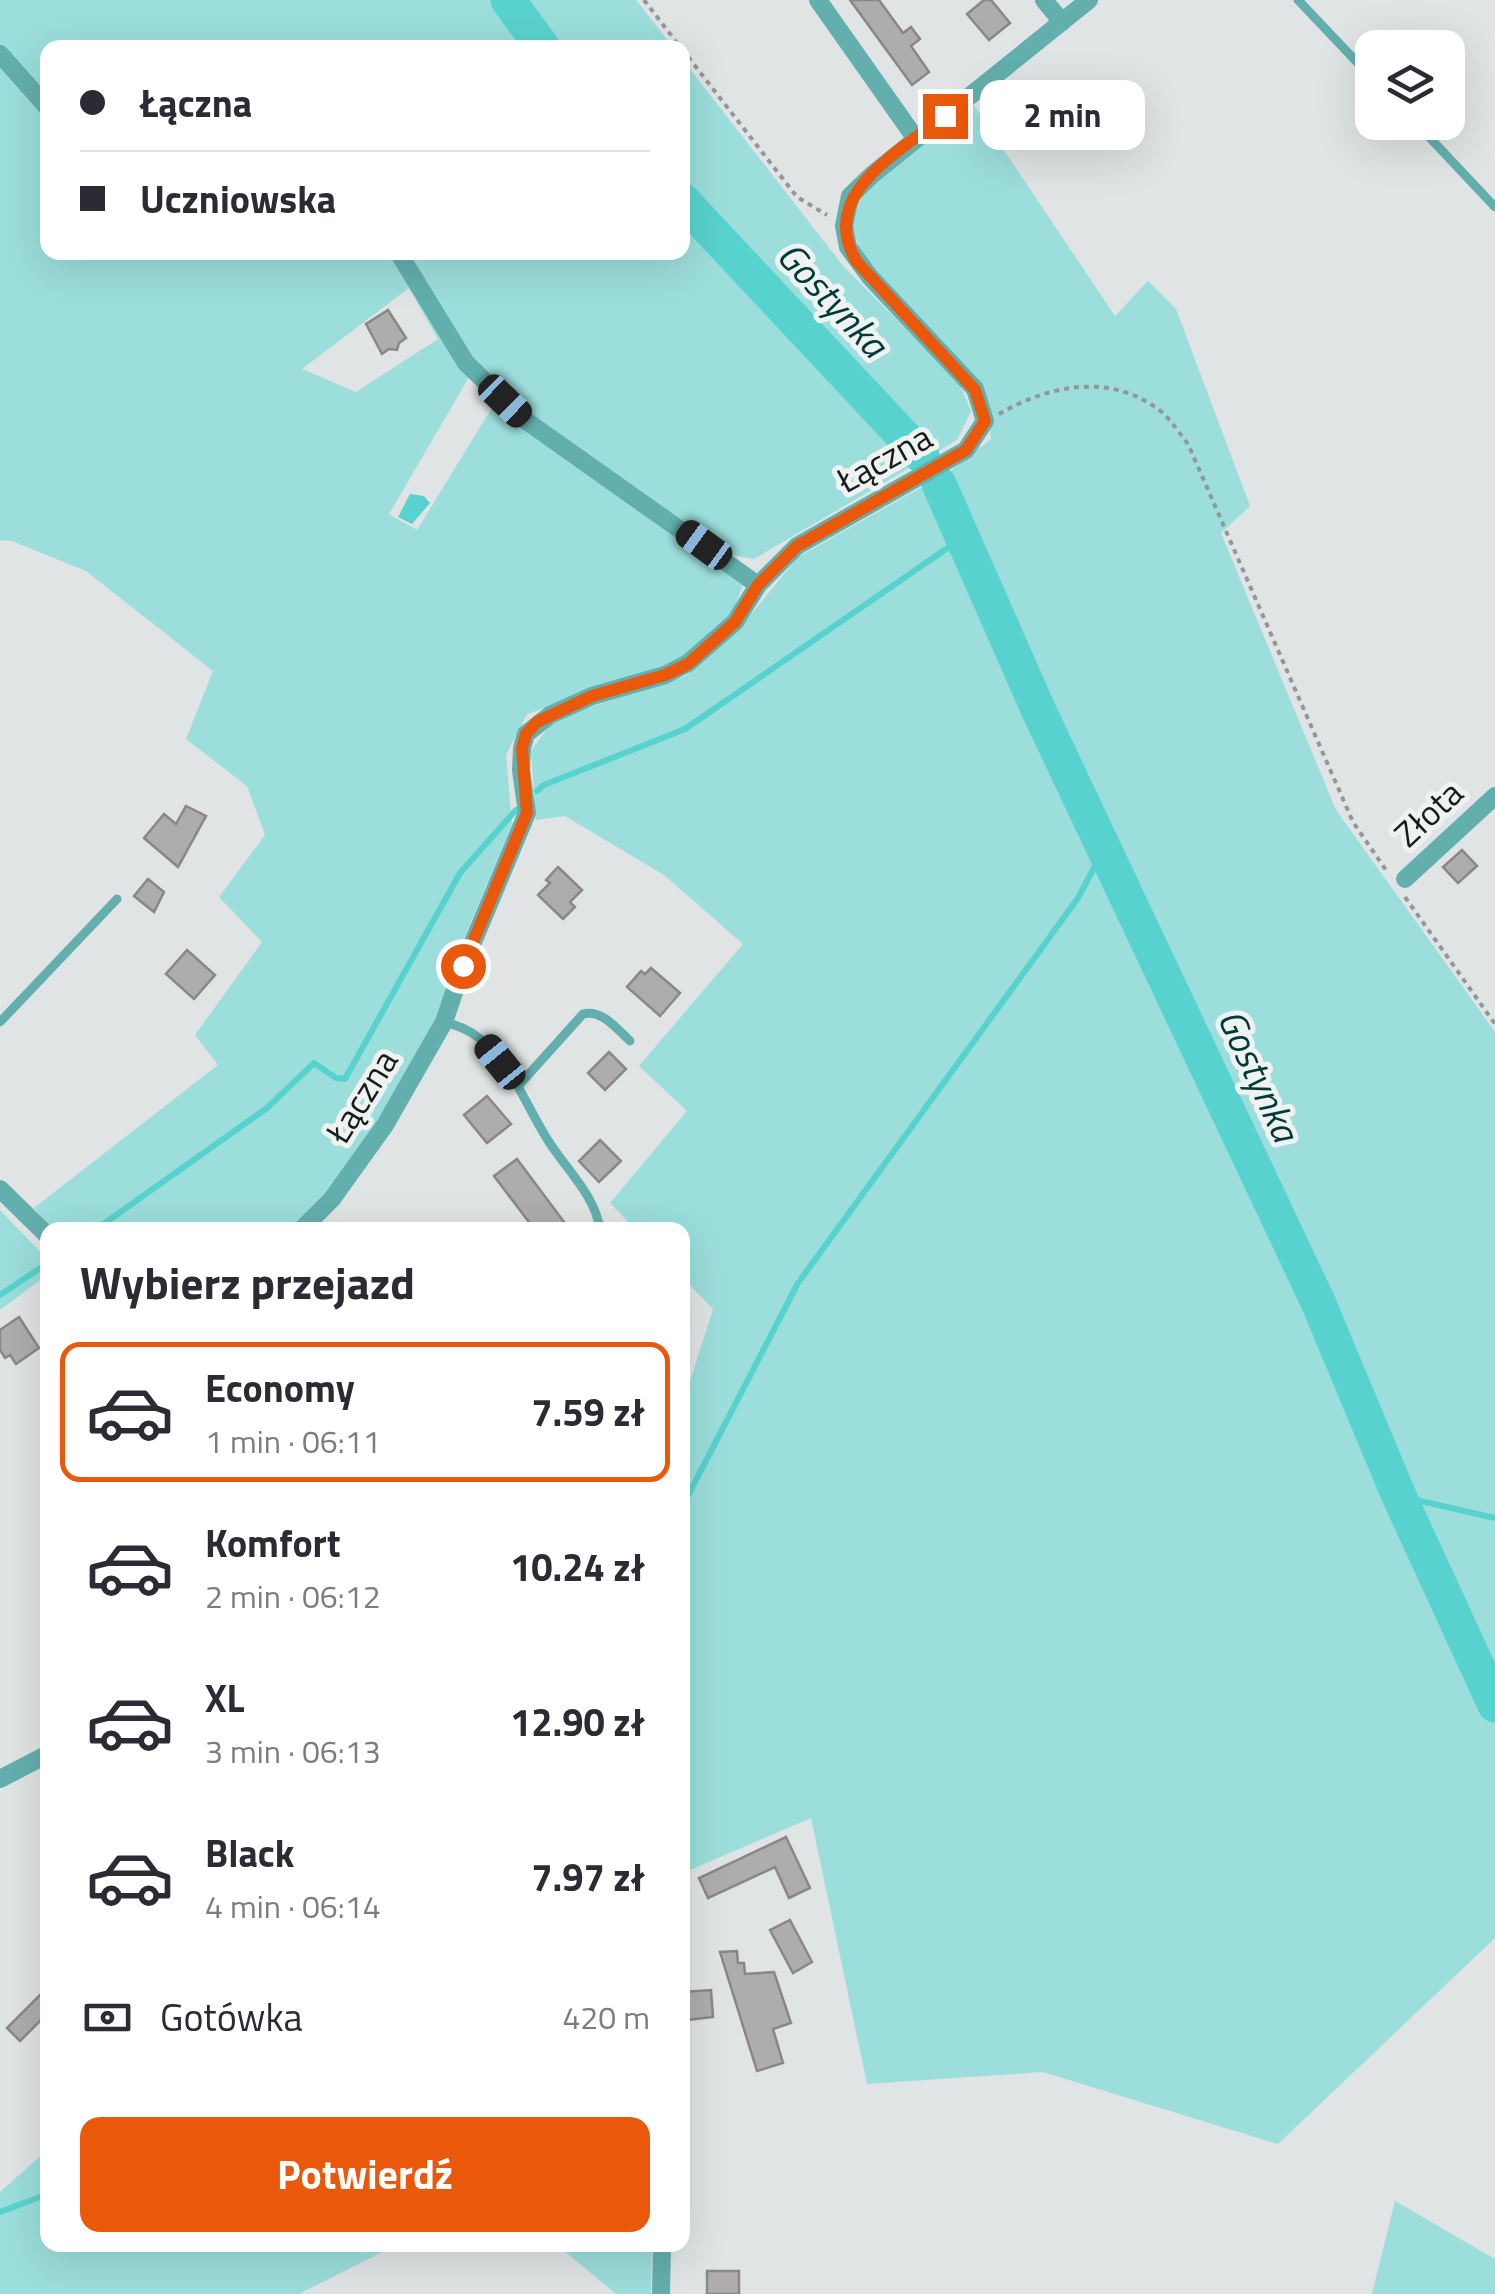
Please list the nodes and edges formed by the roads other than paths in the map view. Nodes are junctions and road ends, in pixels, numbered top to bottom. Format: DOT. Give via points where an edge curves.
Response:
graph roads {
  1 [pos="818,0"];
  2 [pos="1044,0"];
  3 [pos="1090,0"];
  4 [pos="1298,0"];
  5 [pos="1062,22"];
  6 [pos="0,54"];
  7 [pos="1355,60"];
  8 [pos="40,99"];
  9 [pos="916,139"];
  10 [pos="1431,140"];
  11 [pos="1495,207"];
  12 [pos="403,260"];
  13 [pos="758,585"];
  14 [pos="1495,796"];
  15 [pos="1406,879"];
  16 [pos="117,899"];
  17 [pos="0,1022"];
  18 [pos="444,1022"];
  19 [pos="630,1041"];
  20 [pos="519,1085"];
  21 [pos="0,1190"];
  22 [pos="309,1222"];
  23 [pos="597,1222"];
  24 [pos="40,1228"];
  25 [pos="40,1758"];
  26 [pos="0,1780"];
  27 [pos="662,2252"];
  28 [pos="660,2294"];
  1 -- 9 [label="street"];
  2 -- 5 [label="street"];
  3 -- 5 [label="street"];
  4 -- 7 [label="lane"];
  5 -- 9 [label="street"];
  6 -- 8 [label="street"];
  9 -- 13 [label="street, Łączna" via="850,196 848,247 975,390 985,421 966,450 829,525"];
  10 -- 11 [label="lane"];
  12 -- 13 [label="street" via="466,363 525,420"];
  13 -- 18 [label="street, Łączna" via="735,622 688,664 578,702 526,734 521,770 527,813"];
  14 -- 15 [label="street, Złota"];
  16 -- 17 [label="lane"];
  18 -- 20 [label="lane" via="482,1040"];
  18 -- 22 [label="street, Łączna" via="385,1125"];
  19 -- 20 [label="lane" via="600,1015 584,1014"];
  20 -- 23 [label="lane"];
  21 -- 24 [label="street"];
  25 -- 26 [label="street"];
  27 -- 28 [label="street"];
}
